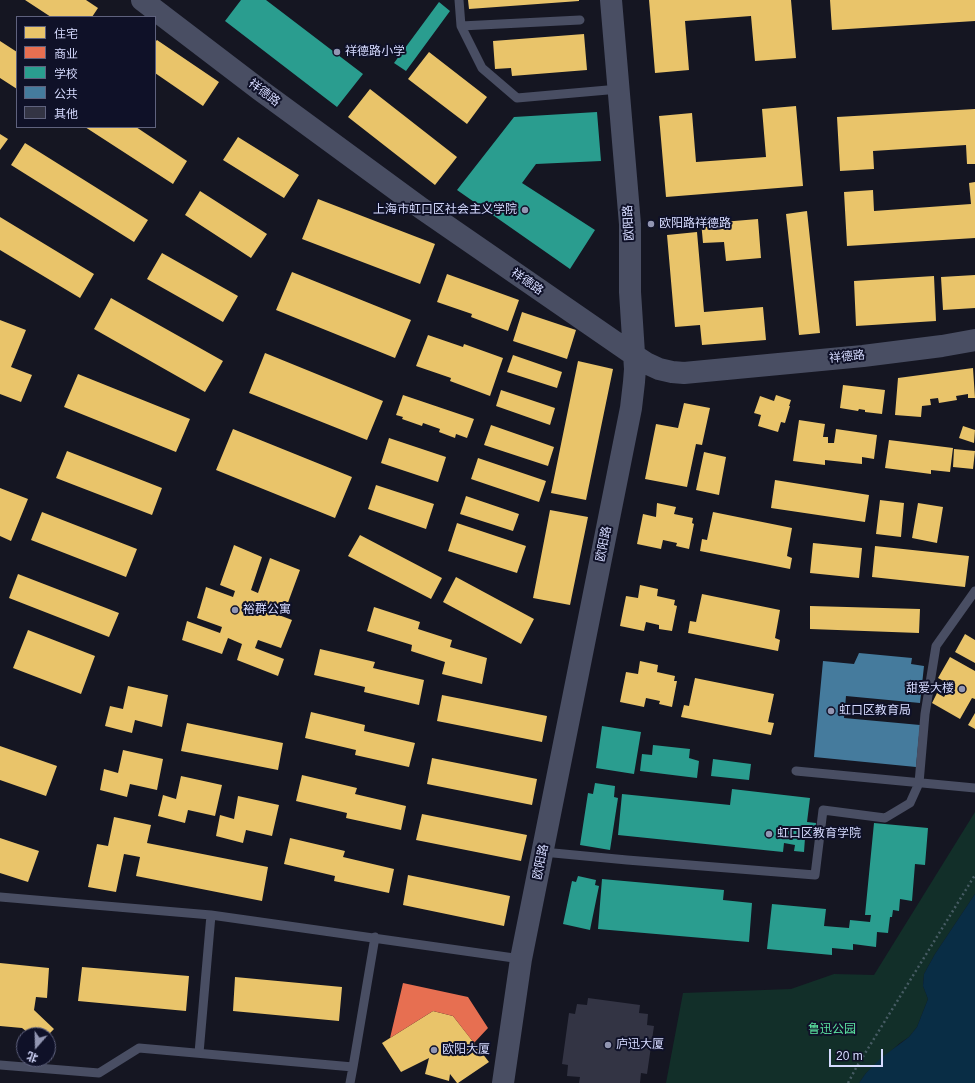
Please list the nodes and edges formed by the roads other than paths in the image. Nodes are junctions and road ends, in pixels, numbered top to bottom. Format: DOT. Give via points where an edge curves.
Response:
graph roads {
  1 [pos="142,0"];
  2 [pos="459,0"];
  3 [pos="611,0"];
  4 [pos="580,20"];
  5 [pos="461,26"];
  6 [pos="619,89"];
  7 [pos="975,340"];
  8 [pos="634,355"];
  9 [pos="975,591"];
  10 [pos="796,771"];
  11 [pos="919,783"];
  12 [pos="975,788"];
  13 [pos="543,852"];
  14 [pos="0,897"];
  15 [pos="211,915"];
  16 [pos="375,937"];
  17 [pos="521,959"];
  18 [pos="199,1053"];
  19 [pos="0,1065"];
  20 [pos="353,1067"];
  21 [pos="350,1083"];
  22 [pos="503,1083"];
  1 -- 8 [label="street, 祥德路" via="421,208"];
  2 -- 5 [label="lane"];
  3 -- 6 [label="street, 欧阳路"];
  4 -- 5 [label="lane"];
  5 -- 6 [label="lane" via="482,68 517,98"];
  6 -- 8 [label="street, 欧阳路" via="630,224 630,292"];
  7 -- 8 [label="street, 祥德路" via="863,356 684,373 659,369"];
  8 -- 13 [label="street, 欧阳路" via="631,408"];
  9 -- 11 [label="lane" via="936,646 925,714"];
  10 -- 11 [label="lane"];
  11 -- 12 [label="lane"];
  11 -- 13 [label="lane" via="910,803 885,818 823,810 815,875"];
  13 -- 17 [label="street, 欧阳路"];
  14 -- 15 [label="lane"];
  15 -- 16 [label="lane"];
  15 -- 18 [label="lane"];
  16 -- 17 [label="lane"];
  16 -- 20 [label="lane"];
  17 -- 22 [label="street, 欧阳路"];
  18 -- 19 [label="lane" via="139,1048 99,1073"];
  18 -- 20 [label="lane"];
  20 -- 21 [label="lane"];
}
